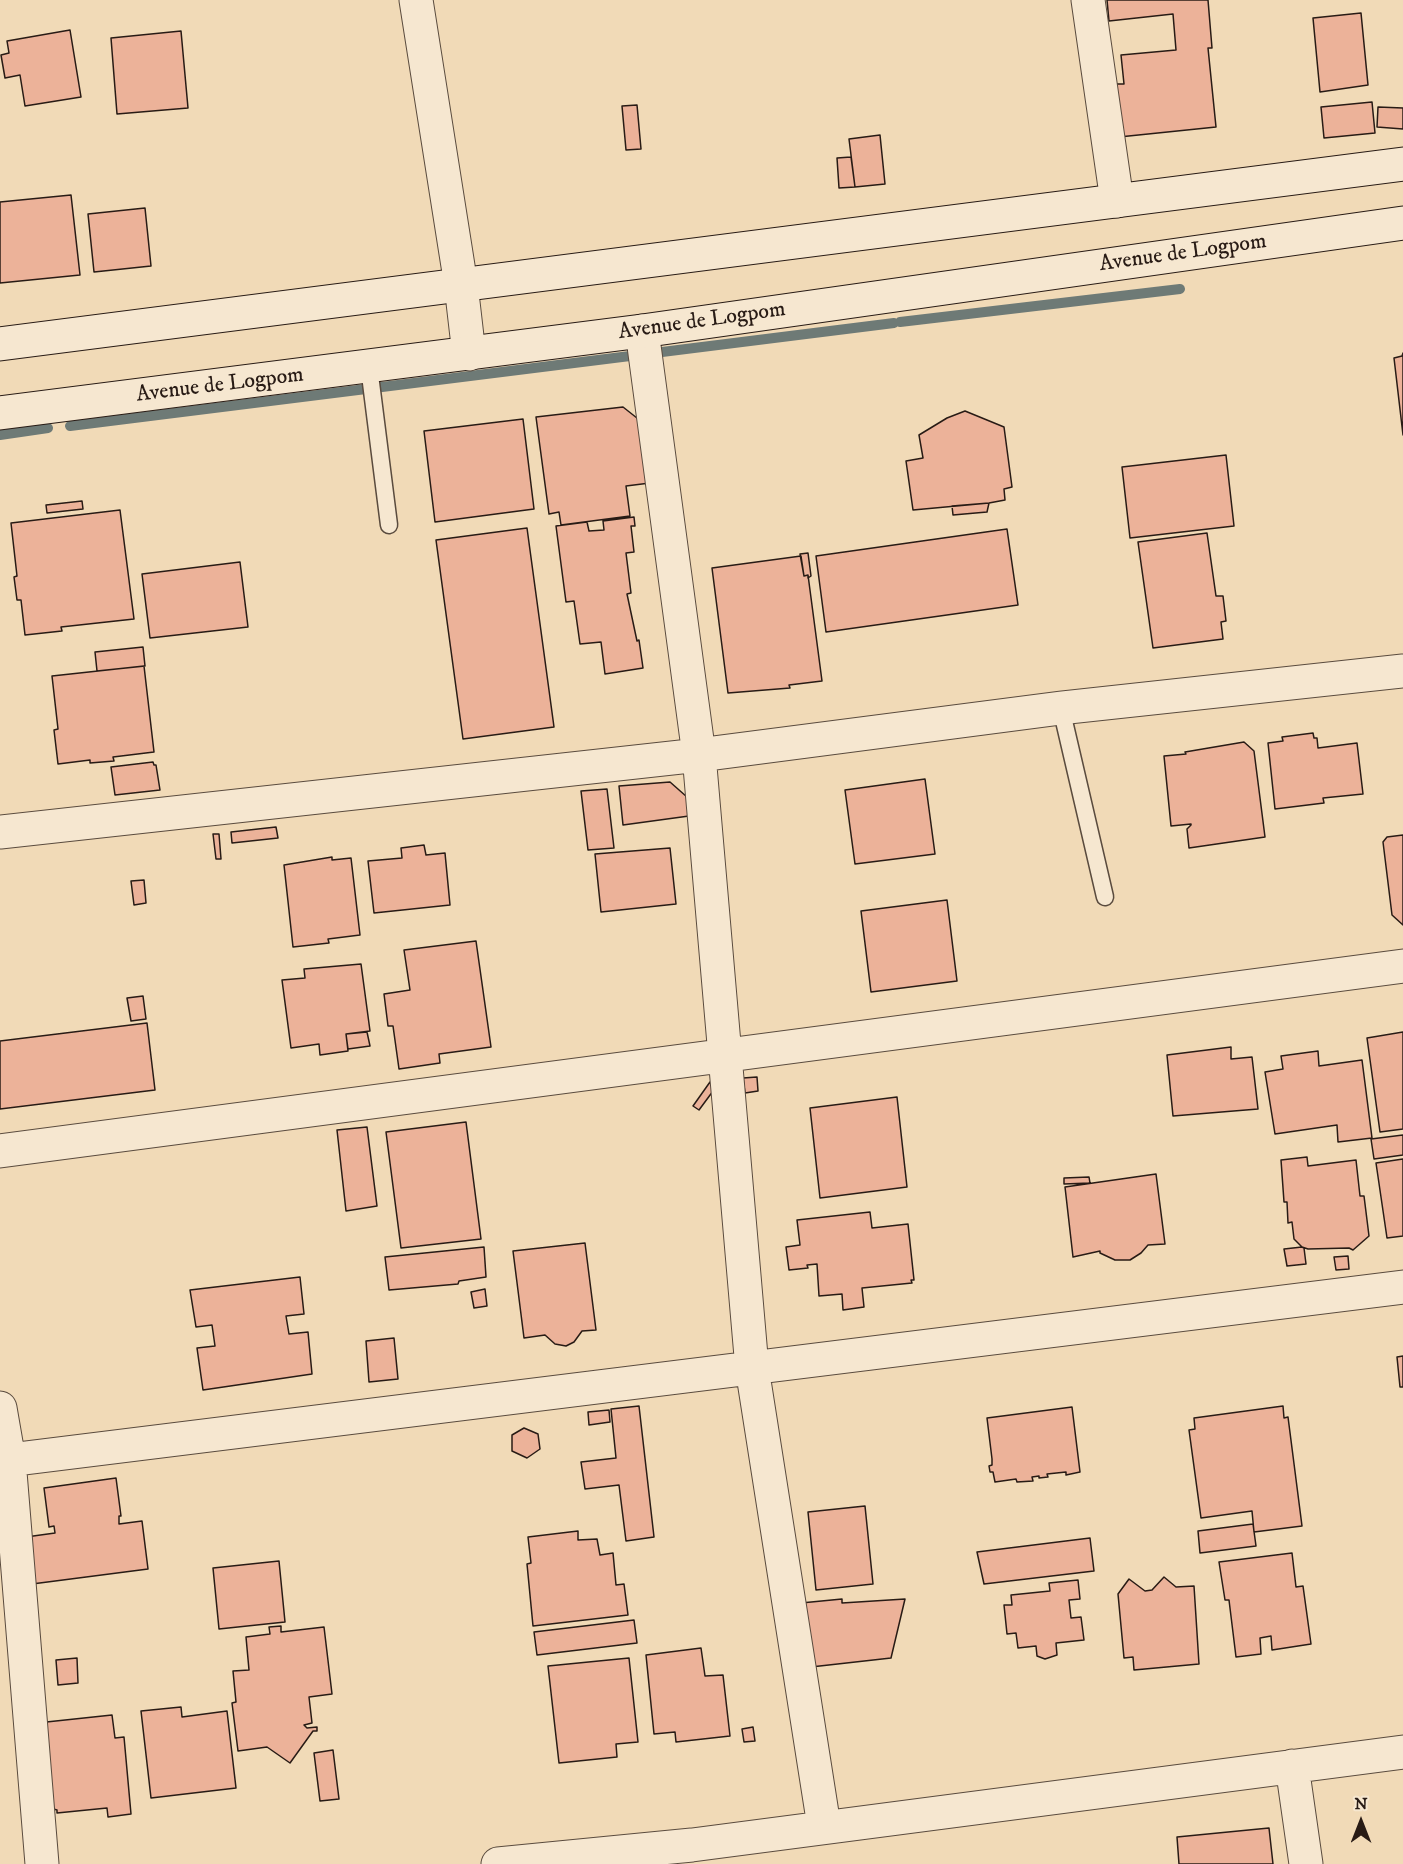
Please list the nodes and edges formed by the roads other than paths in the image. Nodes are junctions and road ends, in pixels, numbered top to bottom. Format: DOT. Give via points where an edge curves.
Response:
graph roads {
  1 [pos="416,0"];
  2 [pos="1088,0"];
  3 [pos="1403,164"];
  4 [pos="1117,201"];
  5 [pos="1403,223"];
  6 [pos="461,285"];
  7 [pos="642,331"];
  8 [pos="1,343"];
  9 [pos="469,354"];
  10 [pos="369,367"];
  11 [pos="0,413"];
  12 [pos="389,525"];
  13 [pos="1403,671"];
  14 [pos="1061,708"];
  15 [pos="699,755"];
  16 [pos="0,832"];
  17 [pos="1105,897"];
  18 [pos="1403,966"];
  19 [pos="726,1055"];
  20 [pos="0,1150"];
  21 [pos="1403,1287"];
  22 [pos="752,1368"];
  23 [pos="0,1408"];
  24 [pos="9,1460"];
  25 [pos="1403,1752"];
  26 [pos="1292,1766"];
  27 [pos="824,1826"];
  28 [pos="693,1854"];
  29 [pos="42,1864"];
  30 [pos="498,1864"];
  31 [pos="1306,1864"];
  1 -- 6 [label="street"];
  2 -- 4 [label="street"];
  3 -- 4 [label="street"];
  4 -- 6 [label="street"];
  5 -- 7 [label="street, Avenue de Logpom"];
  6 -- 8 [label="street"];
  6 -- 9 [label="street"];
  7 -- 9 [label="street, Avenue de Logpom"];
  7 -- 15 [label="street"];
  9 -- 10 [label="street, Avenue de Logpom"];
  10 -- 11 [label="street, Avenue de Logpom"];
  10 -- 12 [label="lane"];
  13 -- 14 [label="street"];
  14 -- 15 [label="street"];
  14 -- 17 [label="lane"];
  15 -- 16 [label="street"];
  15 -- 19 [label="street"];
  18 -- 19 [label="street"];
  19 -- 20 [label="street"];
  19 -- 22 [label="street"];
  21 -- 22 [label="street"];
  22 -- 24 [label="street"];
  22 -- 27 [label="street"];
  23 -- 24 [label="street"];
  24 -- 29 [label="street"];
  25 -- 26 [label="street"];
  26 -- 27 [label="street"];
  26 -- 31 [label="street"];
  27 -- 28 [label="street"];
  28 -- 30 [label="street"];
}
